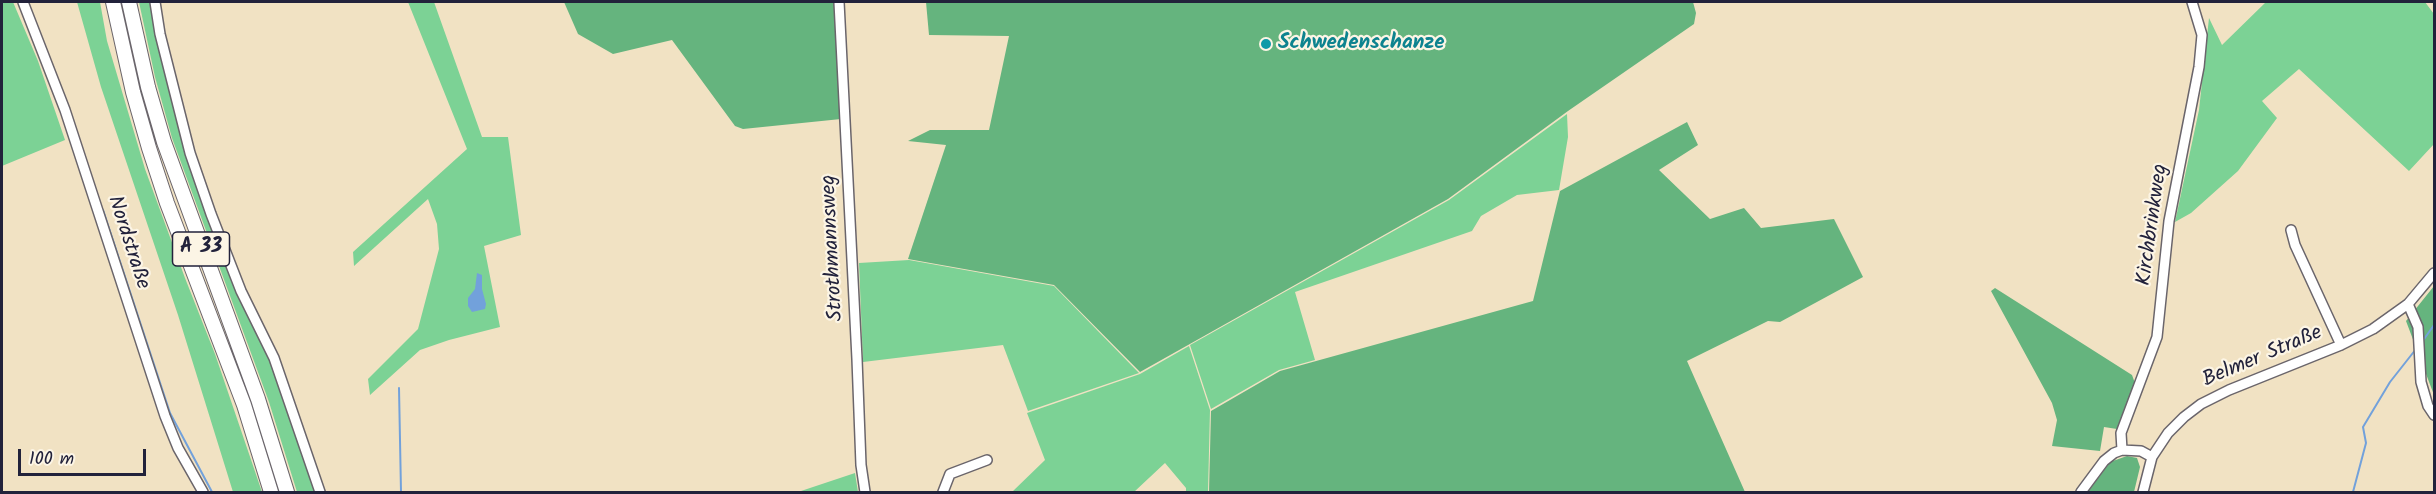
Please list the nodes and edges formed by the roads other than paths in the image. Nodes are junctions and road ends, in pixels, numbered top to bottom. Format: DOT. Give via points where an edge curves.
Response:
graph roads {
  1 [pos="23,2"];
  2 [pos="113,2"];
  3 [pos="129,2"];
  4 [pos="155,2"];
  5 [pos="839,2"];
  6 [pos="2192,2"];
  7 [pos="2291,230"];
  8 [pos="2434,273"];
  9 [pos="2408,304"];
  10 [pos="2341,345"];
  11 [pos="2434,415"];
  12 [pos="2122,450"];
  13 [pos="2152,457"];
  14 [pos="987,460"];
  15 [pos="203,492"];
  16 [pos="271,492"];
  17 [pos="287,492"];
  18 [pos="320,492"];
  19 [pos="865,492"];
  20 [pos="943,492"];
  21 [pos="2081,492"];
  22 [pos="2143,492"];
  1 -- 15 [label="street, Nordstraße" via="65,110 162,408 178,448"];
  2 -- 16 [label="highway, A 33" via="149,148 244,405"];
  3 -- 17 [label="highway, A 33" via="164,142 258,399"];
  4 -- 18 [label="street" via="200,184 242,291 274,358"];
  5 -- 19 [label="street, Strothmannsweg"];
  6 -- 12 [label="street, Kirchbrinkweg" via="2202,35 2199,68 2169,221 2157,337 2121,433"];
  7 -- 10 [label="street, Belmer Straße"];
  8 -- 9 [label="street, Belmer Straße"];
  9 -- 10 [label="street, Belmer Straße" via="2373,329"];
  9 -- 11 [label="street" via="2418,327 2421,382"];
  10 -- 13 [label="street, Belmer Straße" via="2200,404 2168,433"];
  12 -- 13 [label="street" via="2141,451"];
  12 -- 21 [label="street" via="2104,461"];
  13 -- 22 [label="street, Belmer Straße"];
  14 -- 20 [label="street" via="950,474"];
}
